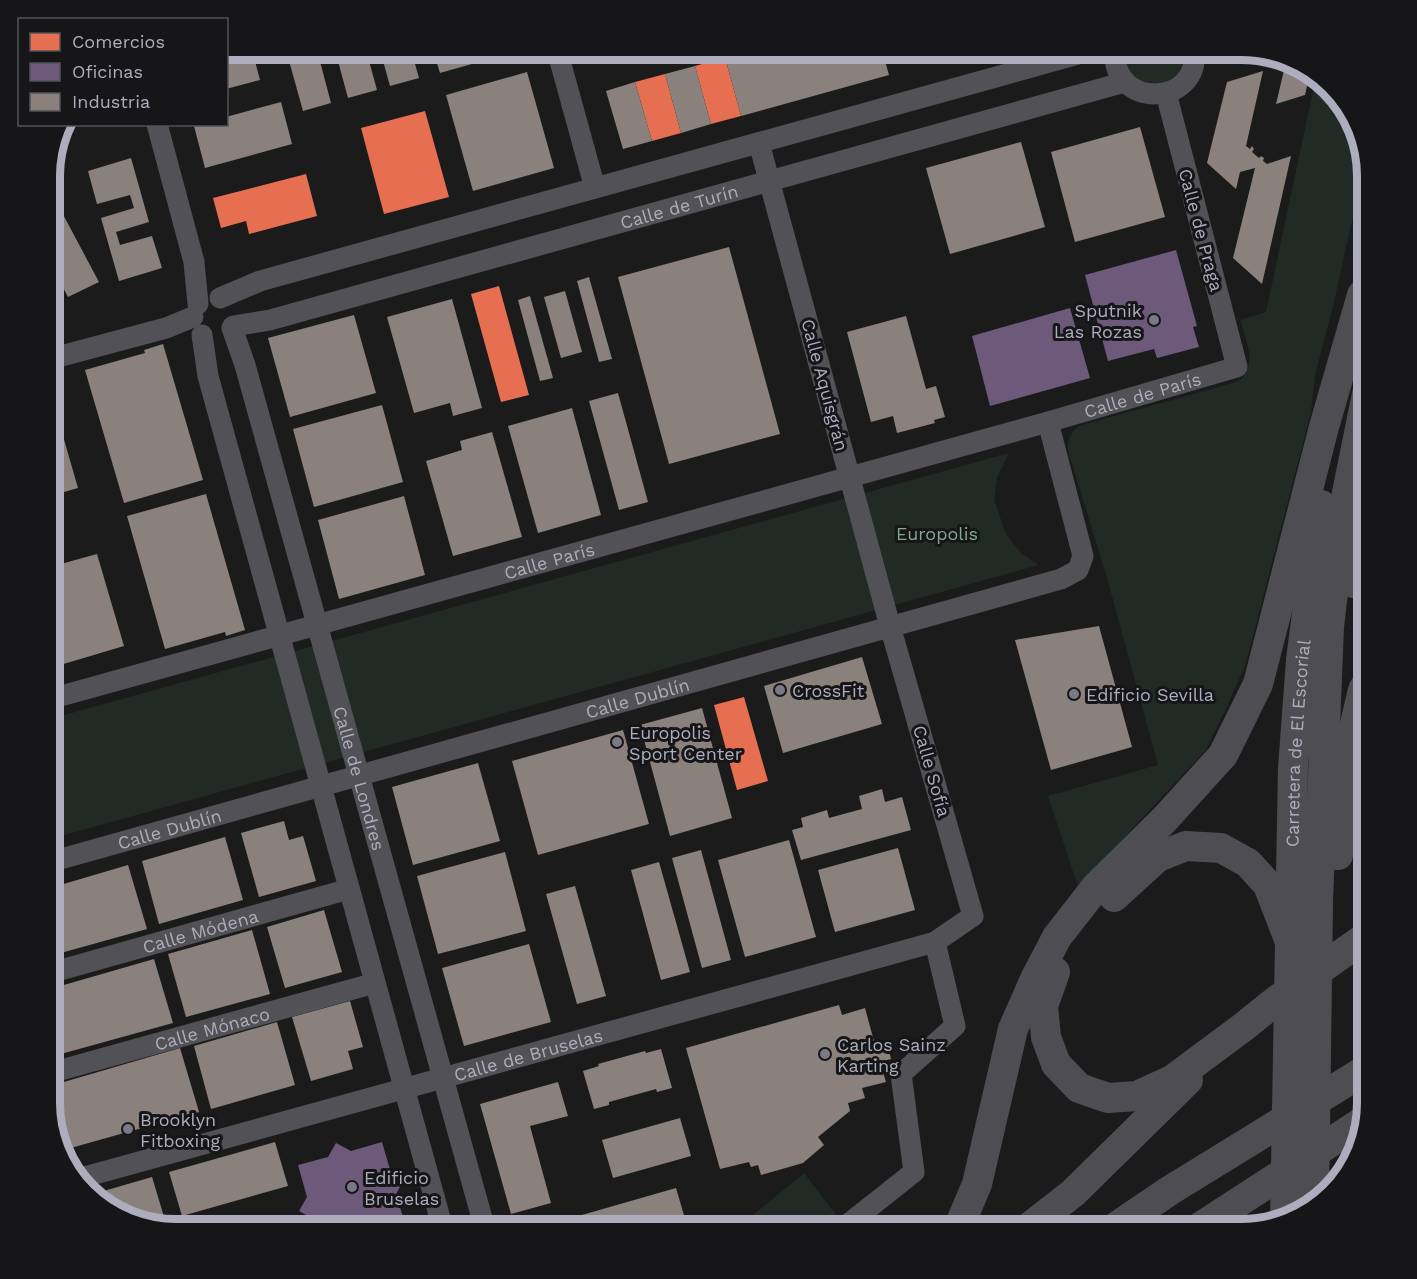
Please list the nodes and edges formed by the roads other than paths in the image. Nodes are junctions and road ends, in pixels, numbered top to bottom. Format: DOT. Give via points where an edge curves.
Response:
graph roads {
  1 [pos="560,60"];
  2 [pos="1057,60"];
  3 [pos="1115,60"];
  4 [pos="1194,60"];
  5 [pos="1125,82"];
  6 [pos="1166,93"];
  7 [pos="158,126"];
  8 [pos="759,143"];
  9 [pos="770,180"];
  10 [pos="595,188"];
  11 [pos="1357,311"];
  12 [pos="204,314"];
  13 [pos="1357,324"];
  14 [pos="232,327"];
  15 [pos="60,356"];
  16 [pos="1237,367"];
  17 [pos="1048,422"];
  18 [pos="1357,443"];
  19 [pos="850,476"];
  20 [pos="1357,562"];
  21 [pos="317,625"];
  22 [pos="890,626"];
  23 [pos="280,636"];
  24 [pos="60,696"];
  25 [pos="1357,715"];
  26 [pos="1323,763"];
  27 [pos="358,775"];
  28 [pos="321,785"];
  29 [pos="60,859"];
  30 [pos="350,889"];
  31 [pos="1326,901"];
  32 [pos="973,916"];
  33 [pos="935,942"];
  34 [pos="1290,942"];
  35 [pos="1357,943"];
  36 [pos="60,970"];
  37 [pos="375,983"];
  38 [pos="1242,1028"];
  39 [pos="60,1070"];
  40 [pos="1357,1075"];
  41 [pos="442,1078"];
  42 [pos="404,1088"];
  43 [pos="1355,1127"];
  44 [pos="86,1176"];
  45 [pos="1314,1193"];
  46 [pos="1285,1210"];
  47 [pos="440,1219"];
  48 [pos="482,1219"];
  49 [pos="856,1219"];
  50 [pos="963,1219"];
  51 [pos="1041,1219"];
  52 [pos="1129,1219"];
  53 [pos="1214,1219"];
  1 -- 10 [label="street"];
  2 -- 8 [label="street"];
  3 -- 5 [label="street"];
  4 -- 6 [label="street" via="1180,86"];
  5 -- 6 [label="street" via="1137,91"];
  5 -- 9 [label="street, Calle de Turín"];
  6 -- 16 [label="street, Calle de Praga"];
  7 -- 12 [label="street, Calle de Londres"];
  8 -- 9 [label="street, Calle Aquisgrán"];
  8 -- 10 [label="street"];
  9 -- 14 [label="street, Calle de Turín" via="270,320"];
  9 -- 19 [label="street, Calle Aquisgrán"];
  10 -- 12 [label="street" via="260,281"];
  11 -- 50 [label="highway" via="1258,684 1223,755 1096,887 1057,937 1013,1029 977,1184"];
  12 -- 14 [label="street, Calle de Londres" via="231,306"];
  12 -- 14 [label="street, Calle de Turín" via="210,338 219,338"];
  12 -- 15 [label="street"];
  12 -- 23 [label="street" via="208,376"];
  13 -- 34 [label="highway, Carretera de El Escorial" via="1318,521 1301,660 1293,768"];
  14 -- 21 [label="street, Calle de Londres"];
  16 -- 17 [label="street, Calle de París"];
  17 -- 19 [label="street, Calle París"];
  17 -- 22 [label="street, Calle Dublín" via="1083,556 1078,570 1061,579"];
  18 -- 26 [label="highway, Carretera de El Escorial" via="1341,522 1329,627"];
  19 -- 21 [label="street, Calle París"];
  19 -- 22 [label="street, Calle Aquisgrán"];
  20 -- 26 [label="highway"];
  21 -- 23 [label="street, Calle París"];
  21 -- 27 [label="street, Calle de Londres"];
  22 -- 27 [label="street, Calle Dublín"];
  22 -- 32 [label="street, Calle Sofía"];
  23 -- 24 [label="street, Calle París"];
  23 -- 28 [label="street"];
  25 -- 31 [label="highway"];
  26 -- 31 [label="highway, Carretera de El Escorial"];
  27 -- 28 [label="street, Calle Dublín"];
  27 -- 41 [label="street, Calle de Londres"];
  28 -- 29 [label="street, Calle Dublín"];
  28 -- 30 [label="street"];
  30 -- 36 [label="street, Calle Módena"];
  30 -- 37 [label="street"];
  31 -- 45 [label="highway, bridge" via="1329,971 1316,1080"];
  32 -- 33 [label="street, Calle de Bruselas"];
  33 -- 41 [label="street, Calle de Bruselas"];
  33 -- 49 [label="street" via="955,1026 902,1074 914,1172"];
  34 -- 38 [label="highway" via="1268,885 1248,863 1221,848 1186,846 1158,857 1082,929 1055,971 1043,1006 1046,1037 1056,1064 1079,1089 1108,1098 1137,1096 1172,1080"];
  34 -- 46 [label="highway, Carretera de El Escorial, bridge"];
  35 -- 38 [label="highway"];
  37 -- 39 [label="street, Calle Mónaco"];
  37 -- 42 [label="street"];
  38 -- 51 [label="highway" via="1073,1193"];
  40 -- 52 [label="highway"];
  41 -- 42 [label="street, Calle de Bruselas"];
  41 -- 48 [label="street, Calle de Londres"];
  42 -- 44 [label="street, Calle de Bruselas"];
  42 -- 47 [label="street"];
  43 -- 53 [label="highway"];
}
